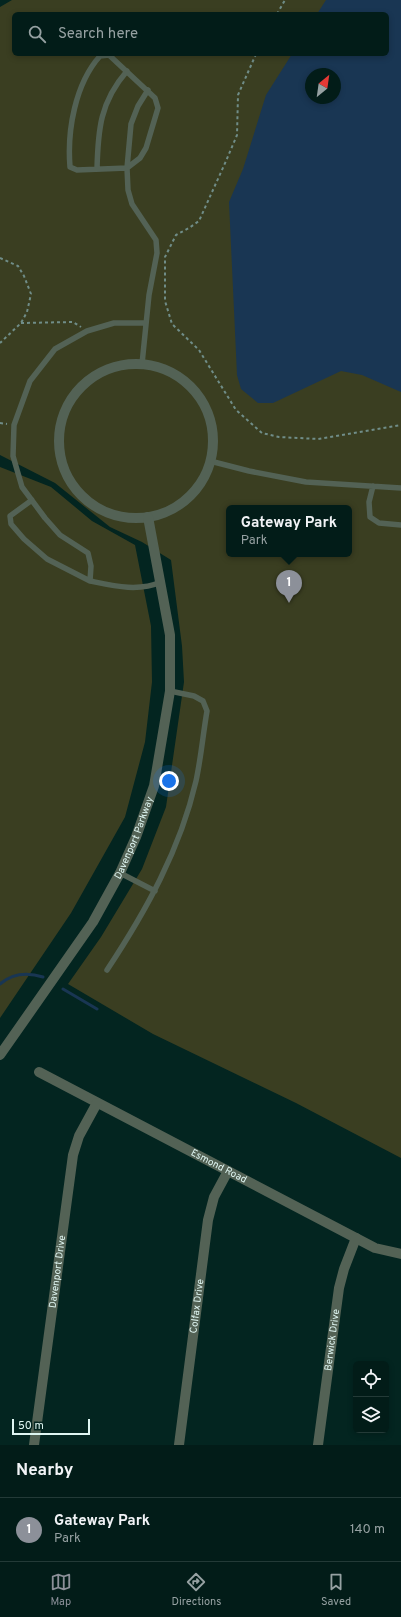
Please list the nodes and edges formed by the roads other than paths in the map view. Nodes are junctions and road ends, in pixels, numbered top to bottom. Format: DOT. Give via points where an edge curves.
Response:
graph roads {
  1 [pos="100,56"];
  2 [pos="110,56"];
  3 [pos="127,71"];
  4 [pos="148,90"];
  5 [pos="127,168"];
  6 [pos="97,169"];
  7 [pos="145,323"];
  8 [pos="142,364"];
  9 [pos="210,462"];
  10 [pos="373,486"];
  11 [pos="401,488"];
  12 [pos="32,500"];
  13 [pos="148,517"];
  14 [pos="401,525"];
  15 [pos="90,581"];
  16 [pos="161,582"];
  17 [pos="170,691"];
  18 [pos="120,873"];
  19 [pos="155,891"];
  20 [pos="107,970"];
  21 [pos="0,1055"];
  22 [pos="39,1072"];
  23 [pos="97,1102"];
  24 [pos="228,1171"];
  25 [pos="356,1238"];
  26 [pos="401,1254"];
  27 [pos="34,1445"];
  28 [pos="179,1445"];
  29 [pos="318,1445"];
  1 -- 6 [label="lane" via="93,63 78,96 69,151 70,167 77,170"];
  2 -- 3 [label="lane"];
  3 -- 4 [label="lane"];
  3 -- 6 [label="lane" via="107,100 100,121"];
  4 -- 5 [label="lane" via="131,124"];
  4 -- 5 [label="lane" via="155,98 158,108 146,148 140,158"];
  5 -- 6 [label="lane"];
  5 -- 7 [label="lane" via="128,190 132,204 156,240 157,253"];
  7 -- 8 [label="lane"];
  7 -- 12 [label="lane" via="114,323 87,331 55,349 30,381 14,425 13,456 22,487"];
  8 -- 9 [label="street" via="164,369 184,380 199,397 211,424 213,439"];
  8 -- 13 [label="street" via="124,364 106,370 90,379 76,392 66,407 60,425 59,443 62,462 69,479 80,494 111,514 129,518"];
  9 -- 10 [label="lane" via="306,482"];
  9 -- 13 [label="street" via="204,478 180,504"];
  10 -- 11 [label="lane"];
  10 -- 14 [label="lane" via="369,502 370,517 379,523"];
  12 -- 15 [label="lane" via="60,535 88,553 91,566"];
  12 -- 15 [label="lane" via="10,516 11,524 47,559"];
  13 -- 16 [label="street, Davenport Parkway"];
  15 -- 16 [label="lane" via="136,588"];
  16 -- 17 [label="street, Davenport Parkway" via="170,635"];
  17 -- 18 [label="street, Davenport Parkway" via="154,786"];
  17 -- 19 [label="lane" via="199,698 204,701 207,711 196,780 185,820"];
  18 -- 19 [label="lane"];
  18 -- 21 [label="street, Davenport Parkway" via="93,922"];
  19 -- 20 [label="lane"];
  22 -- 23 [label="street, Esmond Road"];
  23 -- 24 [label="street, Esmond Road"];
  23 -- 27 [label="street, Davenport Drive" via="72,1155"];
  24 -- 25 [label="street, Esmond Road"];
  24 -- 28 [label="street, Colfax Drive" via="214,1197 208,1220"];
  25 -- 26 [label="street, Esmond Road" via="383,1251"];
  25 -- 29 [label="street, Berwick Drive" via="339,1288"];
}
